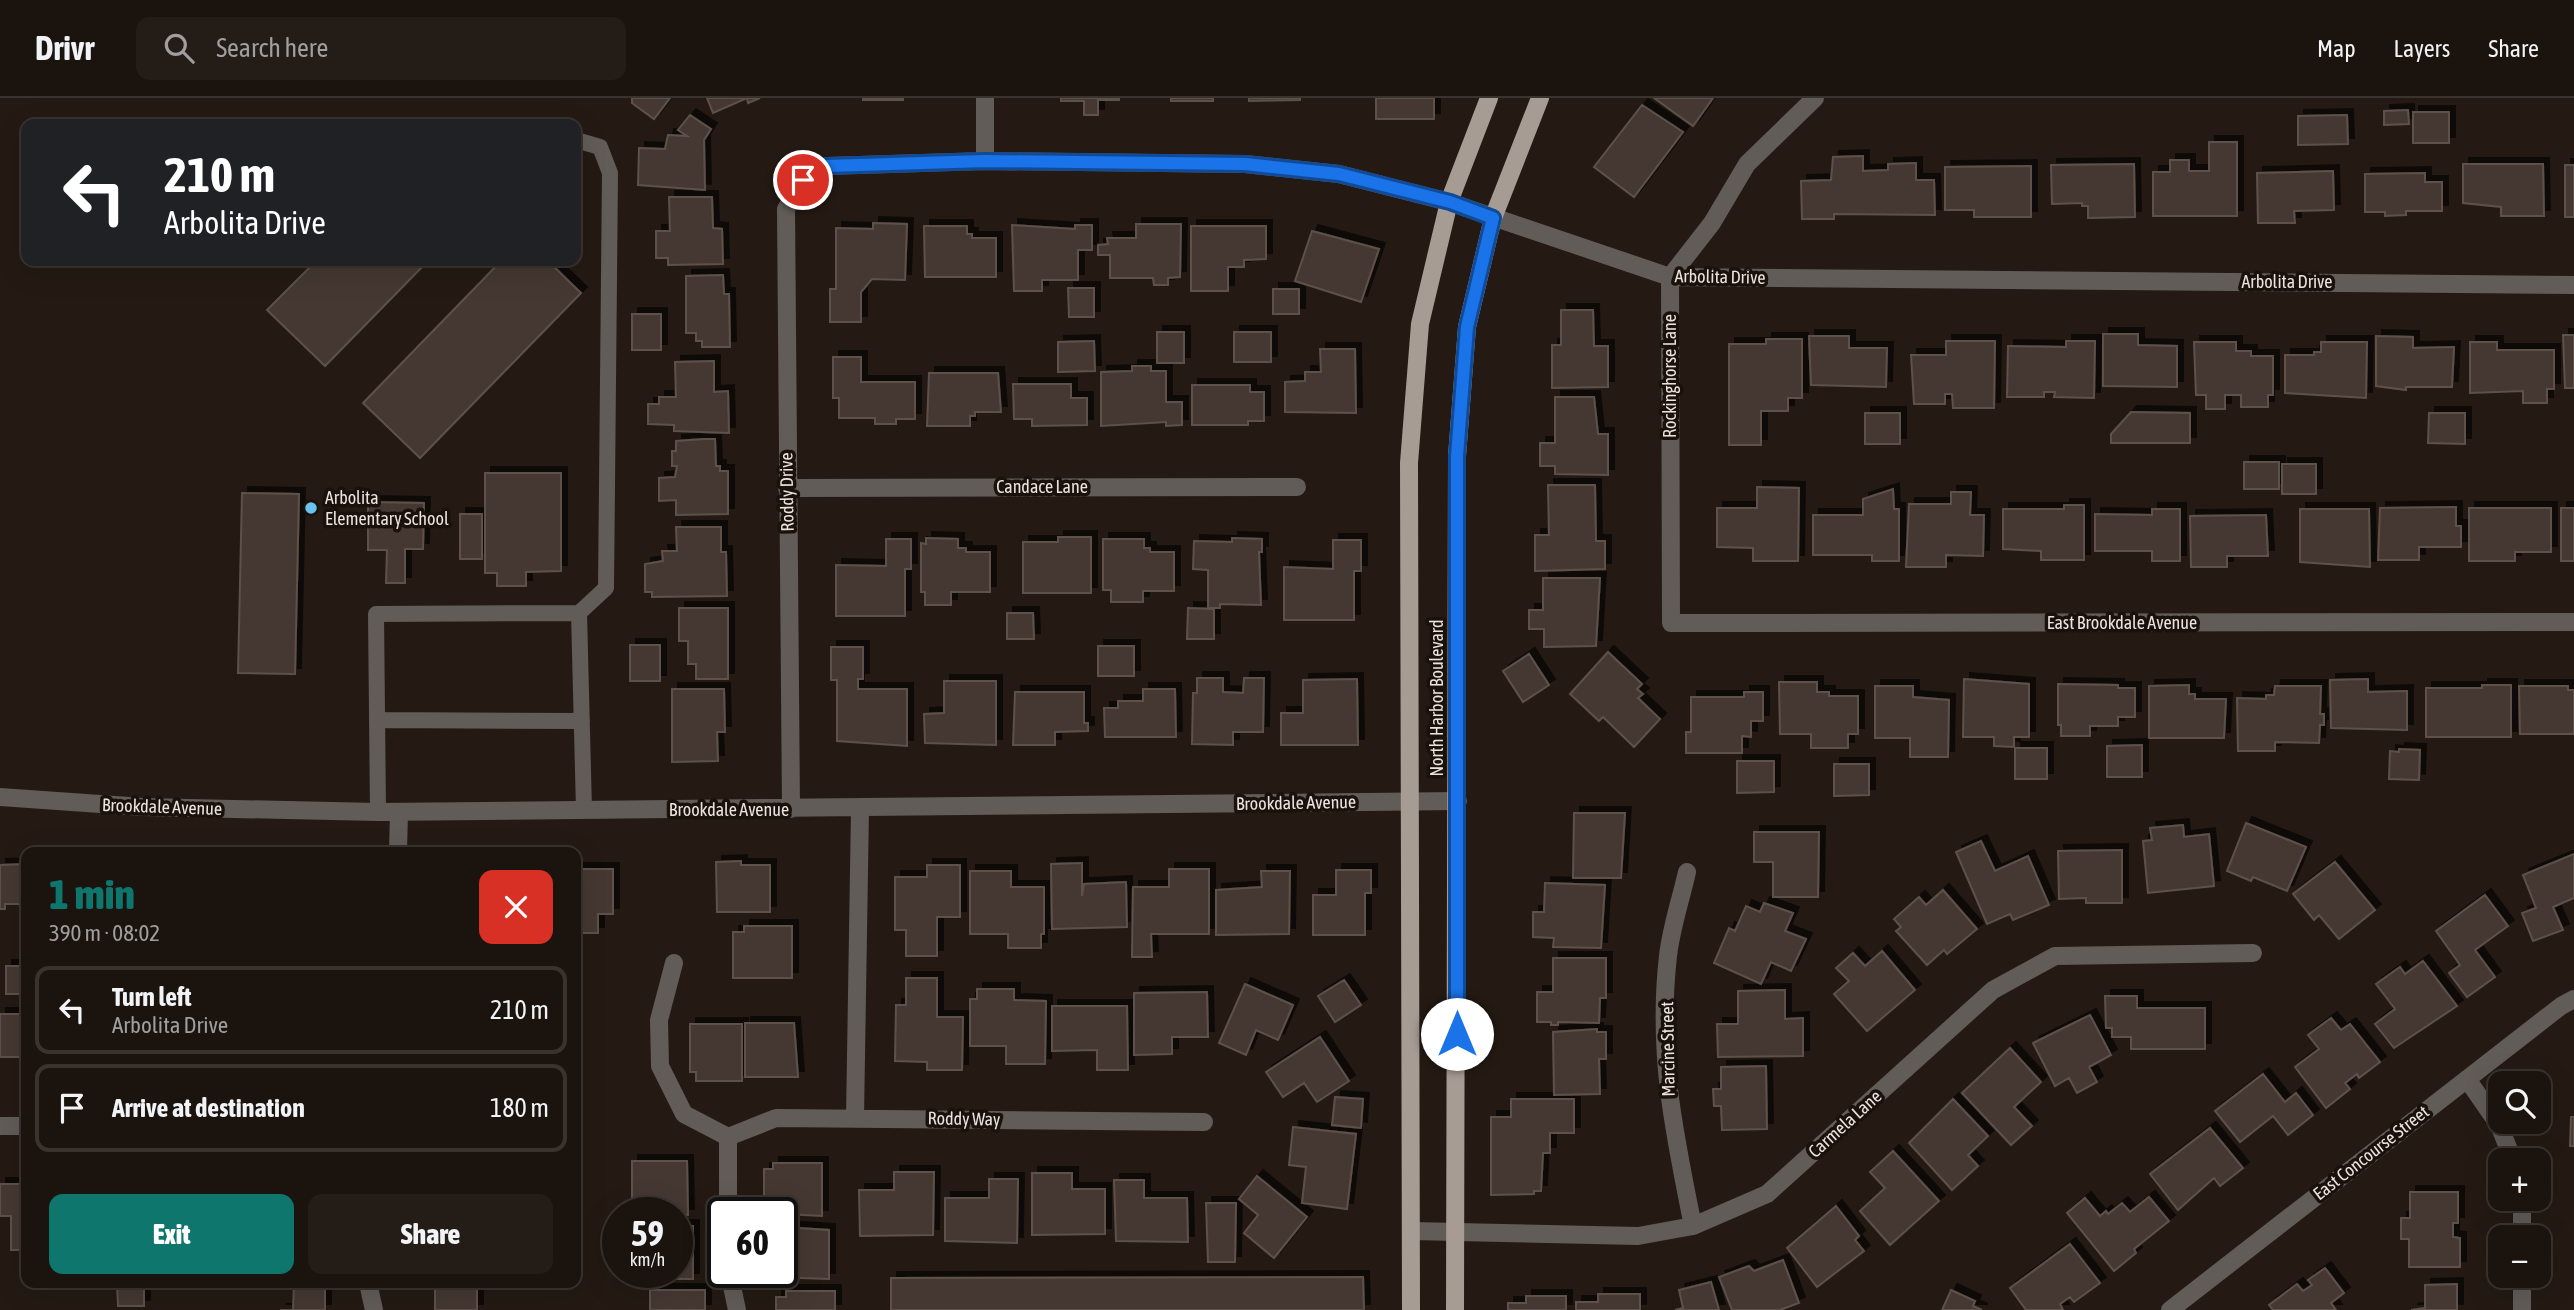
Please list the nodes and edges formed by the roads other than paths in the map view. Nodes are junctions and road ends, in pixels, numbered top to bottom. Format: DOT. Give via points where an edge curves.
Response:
graph roads {
  1 [pos="985,98"];
  2 [pos="1489,98"];
  3 [pos="1540,98"];
  4 [pos="1815,98"];
  5 [pos="581,141"];
  6 [pos="985,161"];
  7 [pos="803,180"];
  8 [pos="1450,202"];
  9 [pos="1493,218"];
  10 [pos="1670,277"];
  11 [pos="2574,285"];
  12 [pos="1297,486"];
  13 [pos="787,488"];
  14 [pos="579,613"];
  15 [pos="2574,622"];
  16 [pos="1671,624"];
  17 [pos="377,720"];
  18 [pos="582,721"];
  19 [pos="0,797"];
  20 [pos="1411,801"];
  21 [pos="1458,801"];
  22 [pos="792,809"];
  23 [pos="860,809"];
  24 [pos="584,810"];
  25 [pos="378,812"];
  26 [pos="399,812"];
  27 [pos="398,847"];
  28 [pos="1687,872"];
  29 [pos="2253,953"];
  30 [pos="674,963"];
  31 [pos="2574,999"];
  32 [pos="2467,1079"];
  33 [pos="855,1118"];
  34 [pos="1204,1122"];
  35 [pos="0,1126"];
  36 [pos="21,1126"];
  37 [pos="728,1137"];
  38 [pos="2508,1148"];
  39 [pos="728,1197"];
  40 [pos="1693,1226"];
  41 [pos="1412,1231"];
  42 [pos="1457,1232"];
  43 [pos="369,1288"];
  44 [pos="732,1288"];
  45 [pos="2522,1288"];
  46 [pos="374,1310"];
  47 [pos="737,1310"];
  48 [pos="1411,1310"];
  49 [pos="1455,1310"];
  50 [pos="2170,1310"];
  51 [pos="2522,1310"];
  1 -- 6 [label="street"];
  2 -- 8 [label="main road, North Harbor Boulevard"];
  3 -- 9 [label="main road, North Harbor Boulevard"];
  4 -- 10 [label="street" via="1747,164 1712,223"];
  5 -- 14 [label="lane" via="600,147 610,173 606,588"];
  6 -- 7 [label="street, Arbolita Drive" via="827,166"];
  6 -- 8 [label="street, Arbolita Drive" via="1245,164 1339,174"];
  7 -- 13 [label="street, Roddy Drive" via="786,209"];
  8 -- 9 [label="street, Arbolita Drive"];
  8 -- 20 [label="main road, North Harbor Boulevard" via="1420,324 1409,463"];
  9 -- 10 [label="street, Arbolita Drive"];
  9 -- 21 [label="main road, North Harbor Boulevard" via="1467,327 1457,456"];
  10 -- 11 [label="street, Arbolita Drive"];
  10 -- 16 [label="street, Rockinghorse Lane"];
  12 -- 13 [label="street, Candace Lane"];
  13 -- 22 [label="street, Roddy Drive"];
  14 -- 17 [label="lane" via="376,614"];
  14 -- 18 [label="lane"];
  15 -- 16 [label="street, East Brookdale Avenue"];
  17 -- 18 [label="lane"];
  17 -- 25 [label="lane"];
  18 -- 24 [label="lane"];
  19 -- 25 [label="street, Brookdale Avenue" via="142,807"];
  20 -- 21 [label="street, Brookdale Avenue"];
  20 -- 23 [label="street, Brookdale Avenue"];
  20 -- 41 [label="main road, North Harbor Boulevard"];
  21 -- 42 [label="main road, North Harbor Boulevard"];
  22 -- 23 [label="street, Brookdale Avenue"];
  22 -- 24 [label="street, Brookdale Avenue"];
  23 -- 33 [label="street"];
  24 -- 26 [label="street, Brookdale Avenue"];
  25 -- 26 [label="street, Brookdale Avenue"];
  26 -- 27 [label="street"];
  28 -- 40 [label="street, Marcine Street" via="1668,954 1664,1054 1668,1100"];
  29 -- 40 [label="street, Carmela Lane" via="2055,956 1993,990 1768,1194"];
  30 -- 37 [label="street" via="659,1020 660,1066 684,1114"];
  31 -- 32 [label="street, East Concourse Street"];
  32 -- 38 [label="street" via="2499,1125"];
  32 -- 50 [label="street, East Concourse Street"];
  33 -- 34 [label="street, Roddy Way"];
  33 -- 37 [label="street, Roddy Way" via="776,1118"];
  35 -- 36 [label="street"];
  37 -- 39 [label="street"];
  40 -- 42 [label="street, Carmela Lane" via="1637,1236"];
  41 -- 42 [label="street, Carmela Lane"];
  41 -- 48 [label="main road, North Harbor Boulevard"];
  42 -- 49 [label="main road, North Harbor Boulevard"];
  43 -- 46 [label="street"];
  44 -- 47 [label="street"];
  45 -- 51 [label="street"];
}
